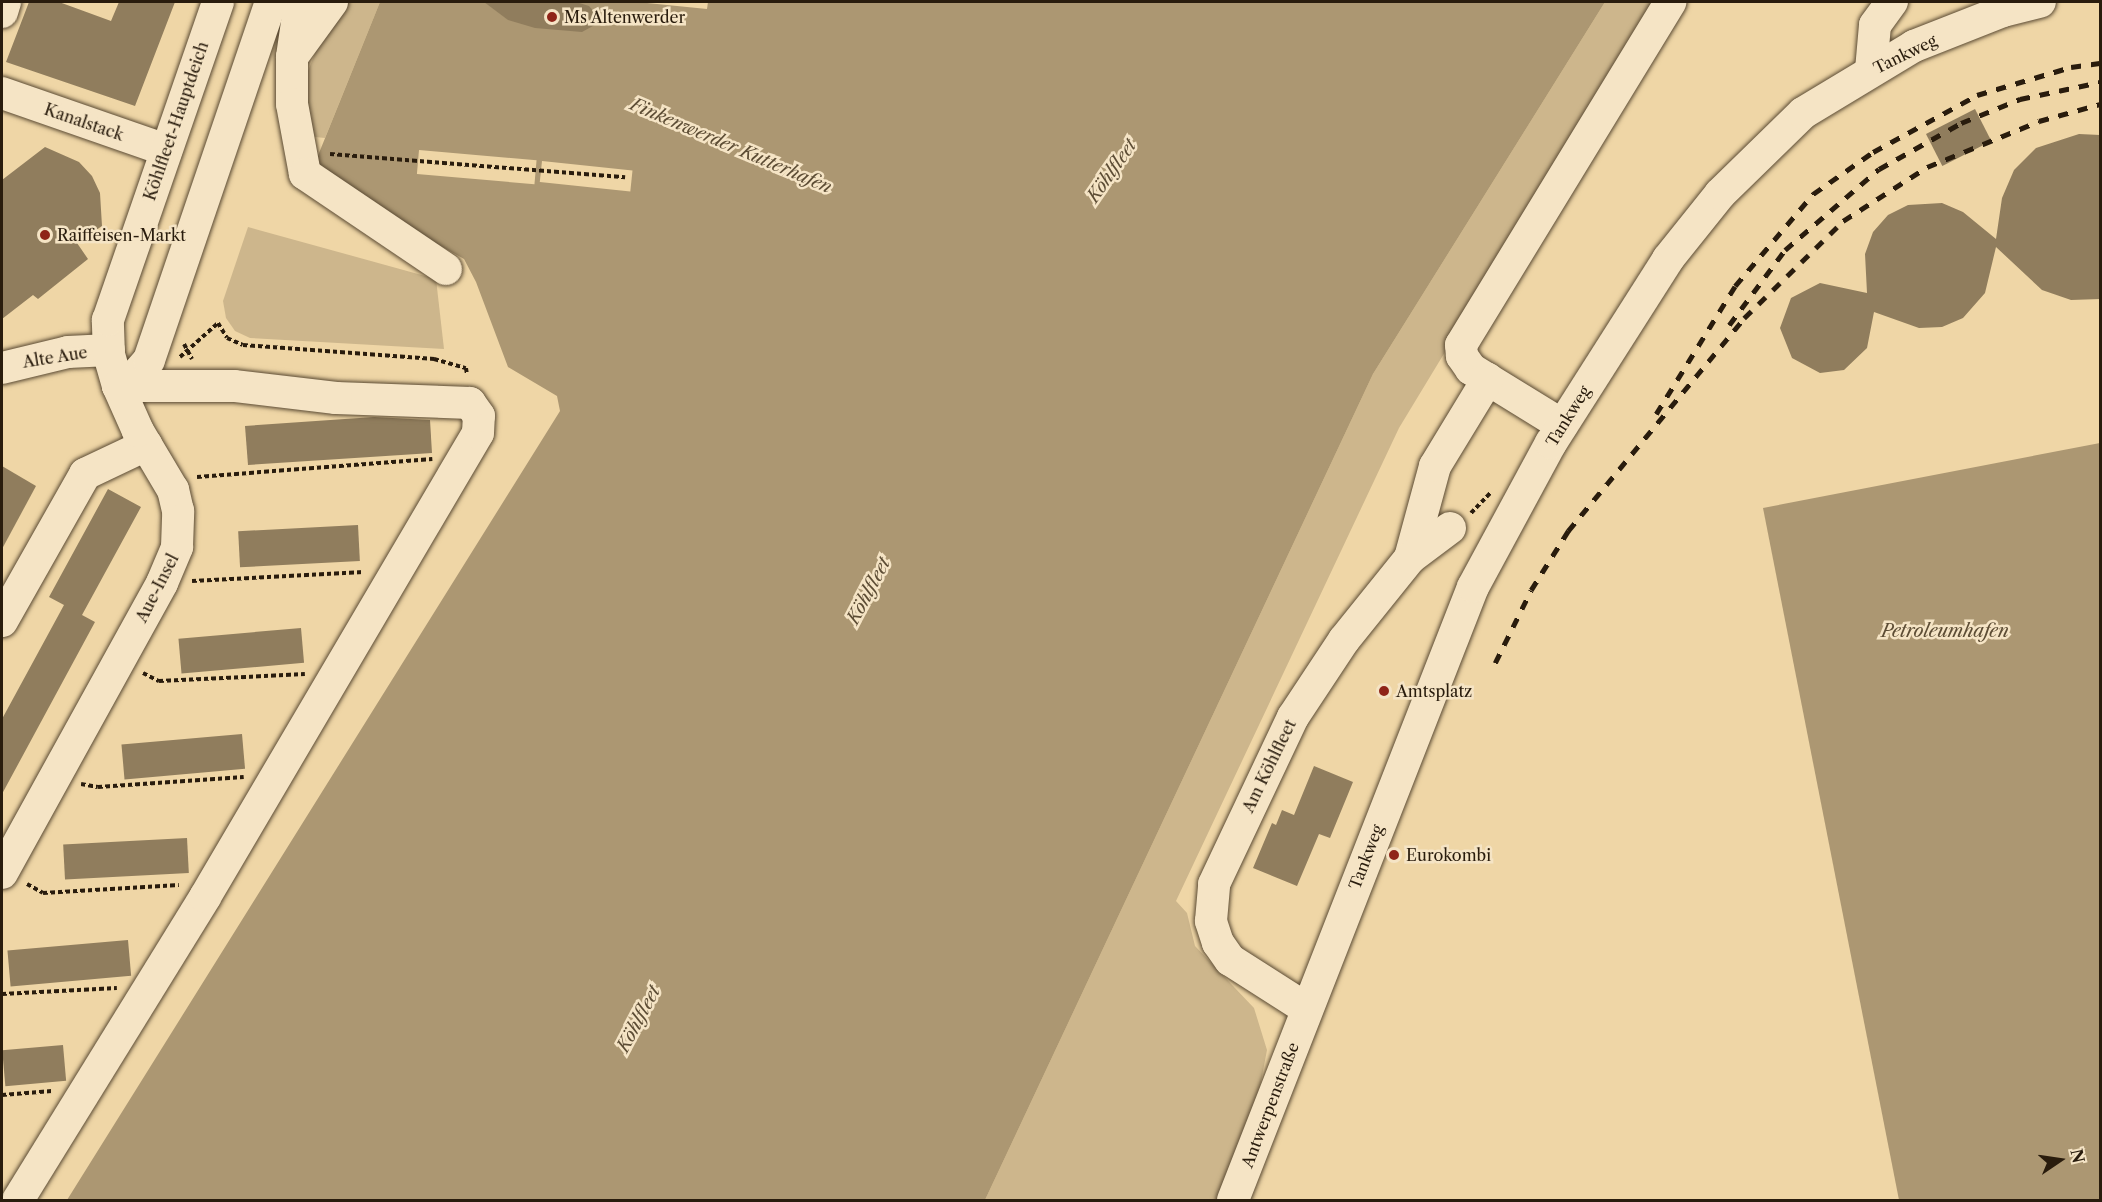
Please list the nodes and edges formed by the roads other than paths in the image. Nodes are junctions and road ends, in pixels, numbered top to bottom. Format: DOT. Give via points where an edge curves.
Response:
graph roads {
  1 [pos="5,2"];
  2 [pos="218,2"];
  3 [pos="271,2"];
  4 [pos="300,2"];
  5 [pos="332,2"];
  6 [pos="1670,2"];
  7 [pos="1892,2"];
  8 [pos="2040,2"];
  9 [pos="2,12"];
  10 [pos="292,57"];
  11 [pos="1871,70"];
  12 [pos="2,93"];
  13 [pos="166,150"];
  14 [pos="446,269"];
  15 [pos="109,350"];
  16 [pos="2,368"];
  17 [pos="1488,379"];
  18 [pos="118,386"];
  19 [pos="1562,425"];
  20 [pos="147,445"];
  21 [pos="1450,528"];
  22 [pos="1410,558"];
  23 [pos="2,621"];
  24 [pos="2,871"];
  25 [pos="1307,1009"];
  26 [pos="18,1200"];
  27 [pos="1233,1200"];
  1 -- 9 [label="street"];
  2 -- 13 [label="street, Köhlfleet-Hauptdeich"];
  3 -- 18 [label="street" via="149,360 135,376"];
  4 -- 10 [label="street"];
  5 -- 10 [label="street"];
  6 -- 17 [label="street" via="1461,345 1462,356 1472,369"];
  7 -- 11 [label="street" via="1875,25"];
  8 -- 11 [label="street, Tankweg" via="2004,11 1914,46"];
  10 -- 14 [label="street" via="292,104 305,174"];
  11 -- 19 [label="street, Tankweg" via="1803,113 1693,224"];
  12 -- 13 [label="street, Kanalstack"];
  13 -- 15 [label="street, Köhlfleet-Hauptdeich" via="110,314"];
  15 -- 16 [label="street, Alte Aue" via="68,352"];
  15 -- 18 [label="street, Köhlfleet-Hauptdeich"];
  17 -- 19 [label="street"];
  17 -- 22 [label="street" via="1434,466"];
  18 -- 20 [label="street, Köhlfleet-Hauptdeich"];
  18 -- 26 [label="street" via="234,386 336,398 470,403 479,416 478,432 205,897"];
  19 -- 25 [label="street, Tankweg" via="1473,587"];
  20 -- 23 [label="street" via="85,474"];
  20 -- 24 [label="street, Aue-Insel" via="170,480 178,511 177,547 162,583"];
  21 -- 22 [label="street, Am Köhlfleet"];
  22 -- 25 [label="street, Am Köhlfleet" via="1350,631 1293,717 1214,884 1211,921 1218,943 1230,960"];
  25 -- 27 [label="street, Antwerpenstraße"];
}
